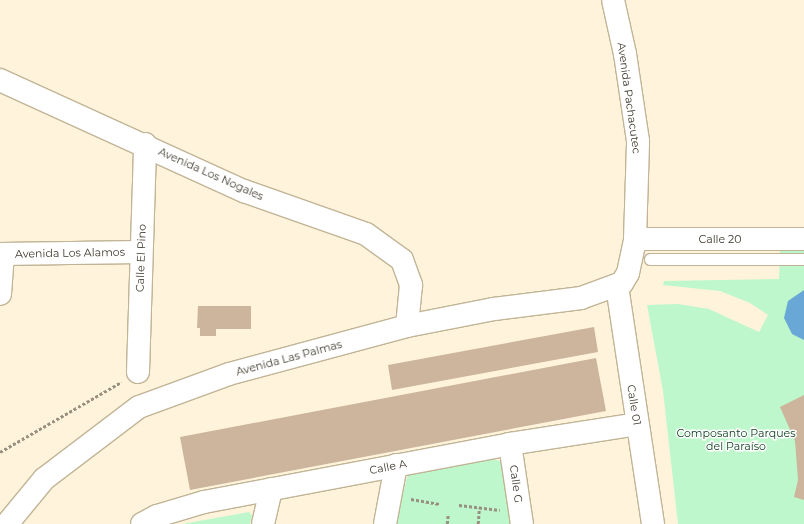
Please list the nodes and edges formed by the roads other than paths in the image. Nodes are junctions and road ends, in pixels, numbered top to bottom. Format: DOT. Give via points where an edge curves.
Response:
graph roads {
  1 [pos="613,0"];
  2 [pos="0,80"];
  3 [pos="144,144"];
  4 [pos="635,239"];
  5 [pos="804,239"];
  6 [pos="141,252"];
  7 [pos="2,254"];
  8 [pos="650,259"];
  9 [pos="804,259"];
  10 [pos="617,286"];
  11 [pos="0,294"];
  12 [pos="407,326"];
  13 [pos="138,372"];
  14 [pos="637,424"];
  15 [pos="510,444"];
  16 [pos="396,465"];
  17 [pos="271,489"];
  18 [pos="7,524"];
  19 [pos="142,524"];
  20 [pos="263,524"];
  21 [pos="385,524"];
  22 [pos="522,524"];
  23 [pos="653,524"];
  1 -- 4 [label="street, Avenida Pachacutec" via="626,54 638,140"];
  2 -- 3 [label="street, Avenida Los Nogales"];
  3 -- 6 [label="street, Calle El Pino"];
  3 -- 12 [label="street, Avenida Los Nogales" via="244,191 366,234 402,260 411,285"];
  4 -- 5 [label="street, Calle 20"];
  4 -- 10 [label="street, Avenida Pachacutec" via="628,273"];
  6 -- 7 [label="street, Avenida Los Alamos"];
  6 -- 13 [label="street, Calle El Pino"];
  7 -- 11 [label="street"];
  8 -- 9 [label="lane"];
  10 -- 12 [label="street, Avenida Las Palmas" via="581,298 494,309"];
  10 -- 14 [label="street, Calle 01"];
  12 -- 18 [label="street, Avenida Las Palmas" via="229,374 139,407 44,479"];
  14 -- 15 [label="street, Calle A"];
  14 -- 23 [label="street, Calle 01"];
  15 -- 16 [label="street, Calle A"];
  15 -- 22 [label="street, Calle G"];
  16 -- 17 [label="street, Calle A"];
  16 -- 21 [label="street"];
  17 -- 19 [label="street, Calle A" via="204,502 157,516"];
  17 -- 20 [label="street"];
}
